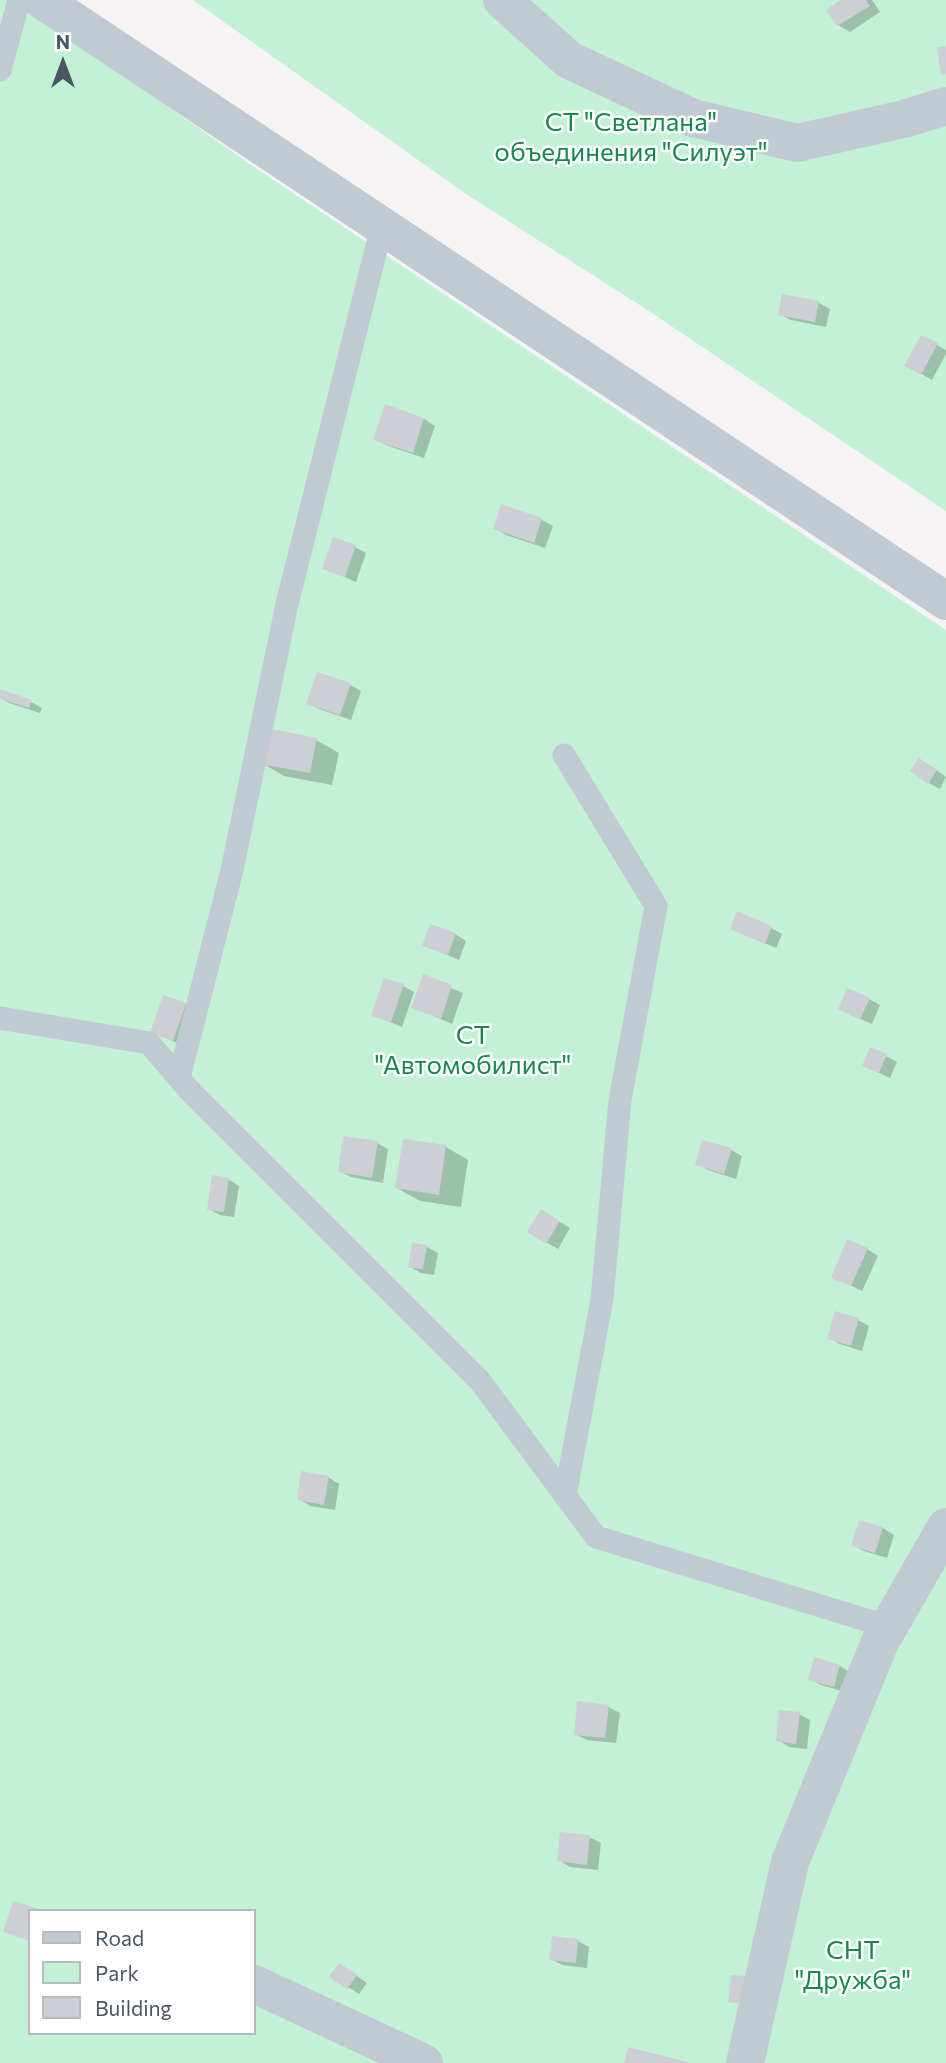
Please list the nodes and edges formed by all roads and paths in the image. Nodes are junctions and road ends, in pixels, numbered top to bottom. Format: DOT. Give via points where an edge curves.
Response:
graph roads {
  1 [pos="19,0"];
  2 [pos="42,0"];
  3 [pos="502,0"];
  4 [pos="0,70"];
  5 [pos="946,106"];
  6 [pos="382,226"];
  7 [pos="946,601"];
  8 [pos="564,755"];
  9 [pos="0,1018"];
  10 [pos="179,1078"];
  11 [pos="565,1496"];
  12 [pos="946,1527"];
  13 [pos="889,1627"];
  14 [pos="256,1985"];
  15 [pos="424,2063"];
  16 [pos="745,2063"];
  1 -- 4 [label="lane"];
  2 -- 6 [label="street"];
  3 -- 5 [label="street" via="569,61 693,118 797,143"];
  6 -- 7 [label="street"];
  6 -- 10 [label="lane" via="287,604 232,870"];
  8 -- 11 [label="lane" via="656,906 620,1100 602,1299"];
  9 -- 10 [label="lane" via="149,1043"];
  10 -- 11 [label="lane" via="480,1381"];
  11 -- 13 [label="lane" via="596,1537"];
  12 -- 13 [label="street"];
  13 -- 16 [label="street" via="790,1862"];
  14 -- 15 [label="street"];
}
